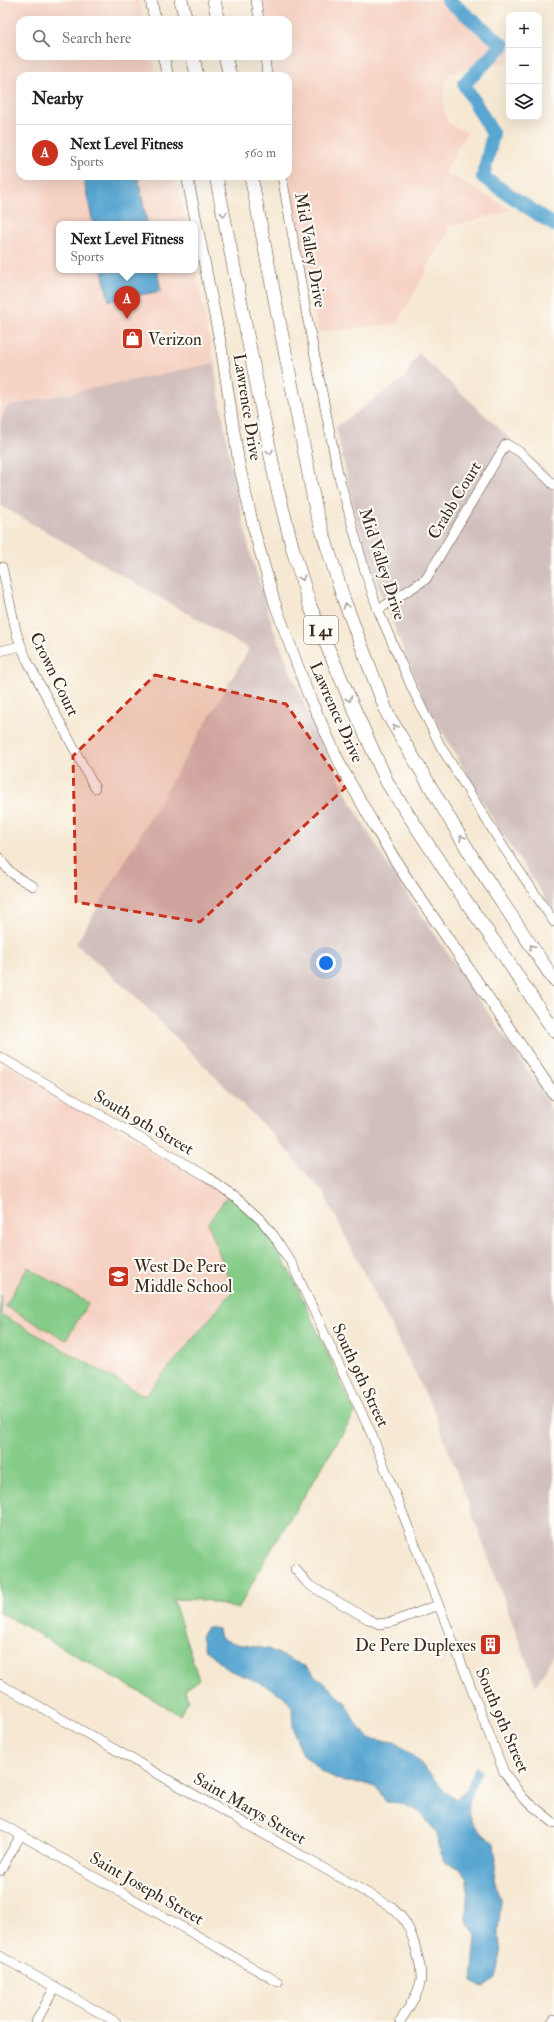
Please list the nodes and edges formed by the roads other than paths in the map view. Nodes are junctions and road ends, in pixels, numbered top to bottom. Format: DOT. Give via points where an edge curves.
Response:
graph roads {
  1 [pos="151,0"];
  2 [pos="181,0"];
  3 [pos="214,0"];
  4 [pos="256,0"];
  5 [pos="154,16"];
  6 [pos="185,16"];
  7 [pos="217,16"];
  8 [pos="258,16"];
  9 [pos="164,60"];
  10 [pos="194,60"];
  11 [pos="226,60"];
  12 [pos="265,60"];
  13 [pos="167,72"];
  14 [pos="196,72"];
  15 [pos="229,72"];
  16 [pos="266,72"];
  17 [pos="188,180"];
  18 [pos="217,180"];
  19 [pos="252,180"];
  20 [pos="283,180"];
  21 [pos="196,221"];
  22 [pos="198,231"];
  23 [pos="554,485"];
  24 [pos="2,567"];
  25 [pos="378,610"];
  26 [pos="21,646"];
  27 [pos="0,651"];
  28 [pos="95,788"];
  29 [pos="0,858"];
  30 [pos="33,886"];
  31 [pos="554,922"];
  32 [pos="554,980"];
  33 [pos="554,1031"];
  34 [pos="0,1057"];
  35 [pos="554,1094"];
  36 [pos="295,1569"];
  37 [pos="438,1605"];
  38 [pos="0,1684"];
  39 [pos="0,1823"];
  40 [pos="554,1824"];
  41 [pos="21,1835"];
  42 [pos="0,1871"];
  43 [pos="0,1956"];
  44 [pos="278,1982"];
  45 [pos="55,1987"];
  46 [pos="554,2019"];
  47 [pos="36,2022"];
  48 [pos="116,2022"];
  49 [pos="400,2022"];
  50 [pos="552,2022"];
  1 -- 5 [label="main road"];
  2 -- 6 [label="highway"];
  3 -- 7 [label="highway"];
  4 -- 8 [label="street"];
  9 -- 13 [label="main road"];
  10 -- 14 [label="highway"];
  11 -- 15 [label="highway"];
  12 -- 16 [label="street"];
  17 -- 21 [label="main road, Lawrence Drive"];
  18 -- 33 [label="highway, I 41, one-way" via="277,487 310,606 388,784"];
  32 -- 19 [label="highway, I 41, one-way" via="474,860 388,715 347,607 316,511"];
  20 -- 25 [label="street, Mid Valley Drive" via="338,473"];
  22 -- 35 [label="main road, Lawrence Drive" via="254,530 275,604 308,694 342,768 405,876"];
  23 -- 25 [label="street, Crabb Court" via="520,452 506,444 426,579"];
  24 -- 26 [label="street, Crown Court"];
  25 -- 31 [label="street, Mid Valley Drive" via="441,747"];
  26 -- 27 [label="street"];
  26 -- 28 [label="street, Crown Court"];
  29 -- 30 [label="street" via="5,867 18,879"];
  34 -- 37 [label="street, South 9th Street" via="206,1176 265,1224 292,1264 372,1435"];
  36 -- 37 [label="street" via="309,1585 380,1624"];
  37 -- 40 [label="street, South 9th Street" via="504,1772 522,1798"];
  38 -- 49 [label="street, Saint Marys Street" via="390,1906 404,1920 412,1937 421,1979 414,1998"];
  39 -- 41 [label="street, Saint Joseph Street"];
  41 -- 42 [label="street"];
  41 -- 44 [label="street, Saint Joseph Street"];
  43 -- 45 [label="street"];
  45 -- 47 [label="street"];
  45 -- 48 [label="street"];
  46 -- 50 [label="street"];
}
